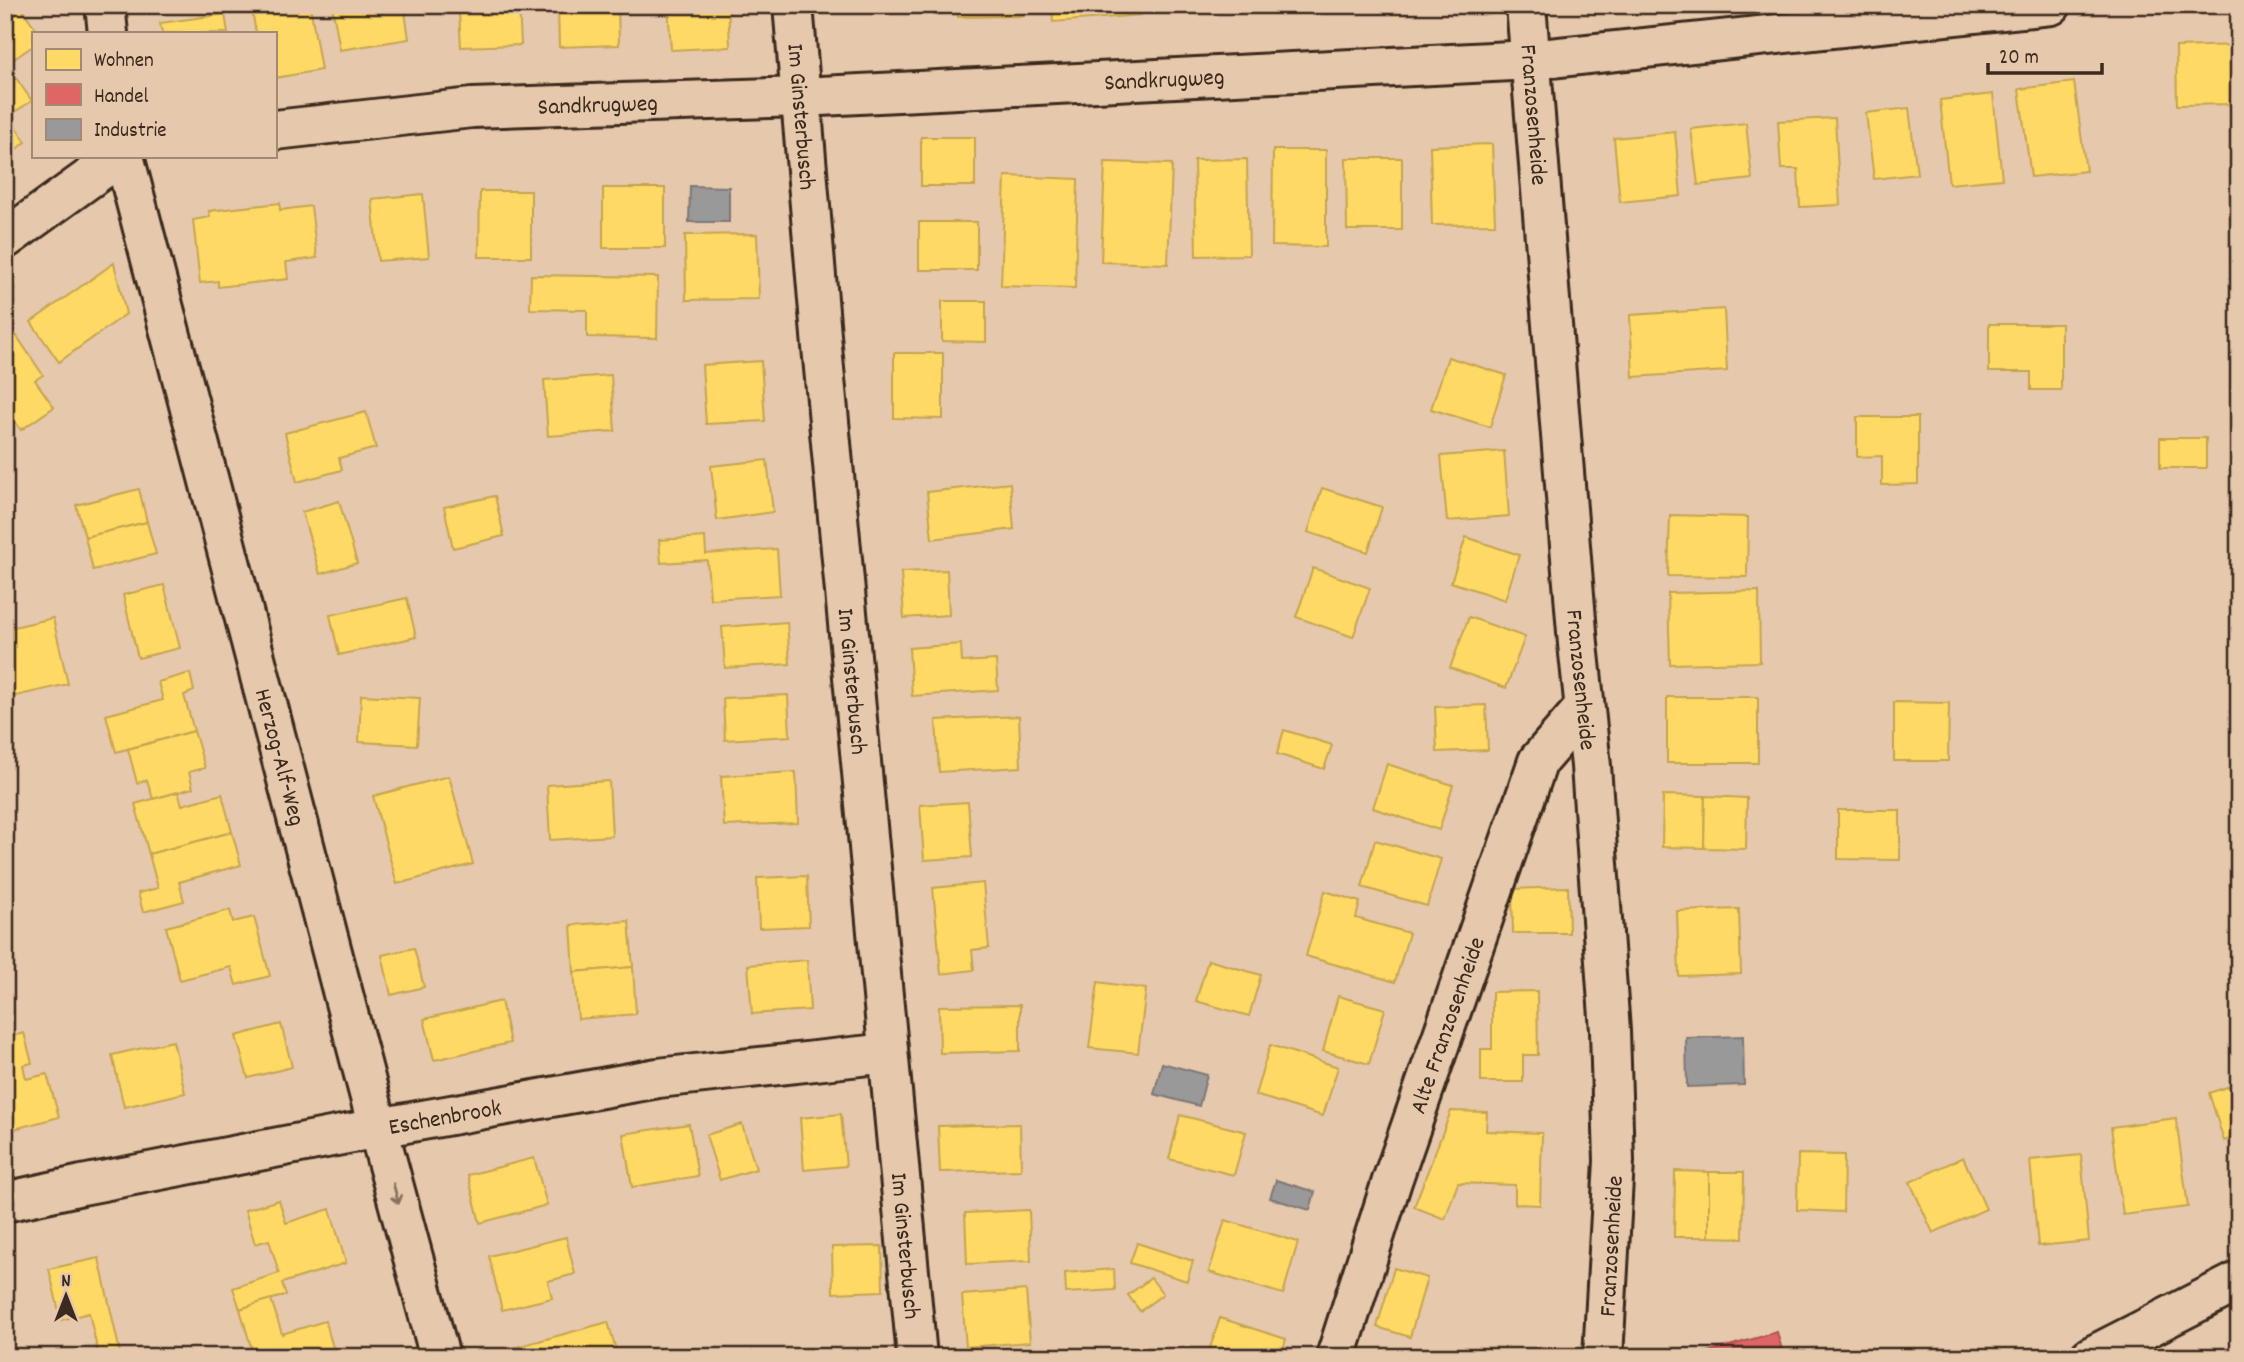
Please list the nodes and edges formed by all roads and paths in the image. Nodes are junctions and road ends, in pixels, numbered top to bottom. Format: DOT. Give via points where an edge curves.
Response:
graph roads {
  1 [pos="105,5"];
  2 [pos="793,5"];
  3 [pos="1526,5"];
  4 [pos="2051,5"];
  5 [pos="108,32"];
  6 [pos="1531,60"];
  7 [pos="801,97"];
  8 [pos="276,130"];
  9 [pos="119,158"];
  10 [pos="123,158"];
  11 [pos="5,239"];
  12 [pos="1584,708"];
  13 [pos="888,1053"];
  14 [pos="378,1128"];
  15 [pos="5,1202"];
  16 [pos="2239,1281"];
  17 [pos="440,1357"];
  18 [pos="917,1357"];
  19 [pos="1336,1357"];
  20 [pos="1603,1357"];
  21 [pos="2090,1357"];
  1 -- 5 [label="street"];
  2 -- 7 [label="street, Im Ginsterbusch"];
  3 -- 6 [label="street, Franzosenheide"];
  4 -- 6 [label="street, Sandkrugweg"];
  6 -- 7 [label="street, Sandkrugweg"];
  6 -- 12 [label="street, Franzosenheide"];
  7 -- 8 [label="street, Sandkrugweg" via="472,108"];
  7 -- 13 [label="street, Im Ginsterbusch"];
  9 -- 11 [label="street"];
  10 -- 14 [label="street, Herzog-Alf-Weg"];
  12 -- 19 [label="street, Alte Franzosenheide" via="1538,761"];
  12 -- 20 [label="street, Franzosenheide" via="1610,1031 1614,1148"];
  13 -- 14 [label="street, Eschenbrook" via="658,1078"];
  13 -- 18 [label="street, Im Ginsterbusch"];
  14 -- 15 [label="street, Eschenbrook"];
  14 -- 17 [label="street, Herzog-Alf-Weg, one-way"];
  16 -- 21 [label="street"];
}
